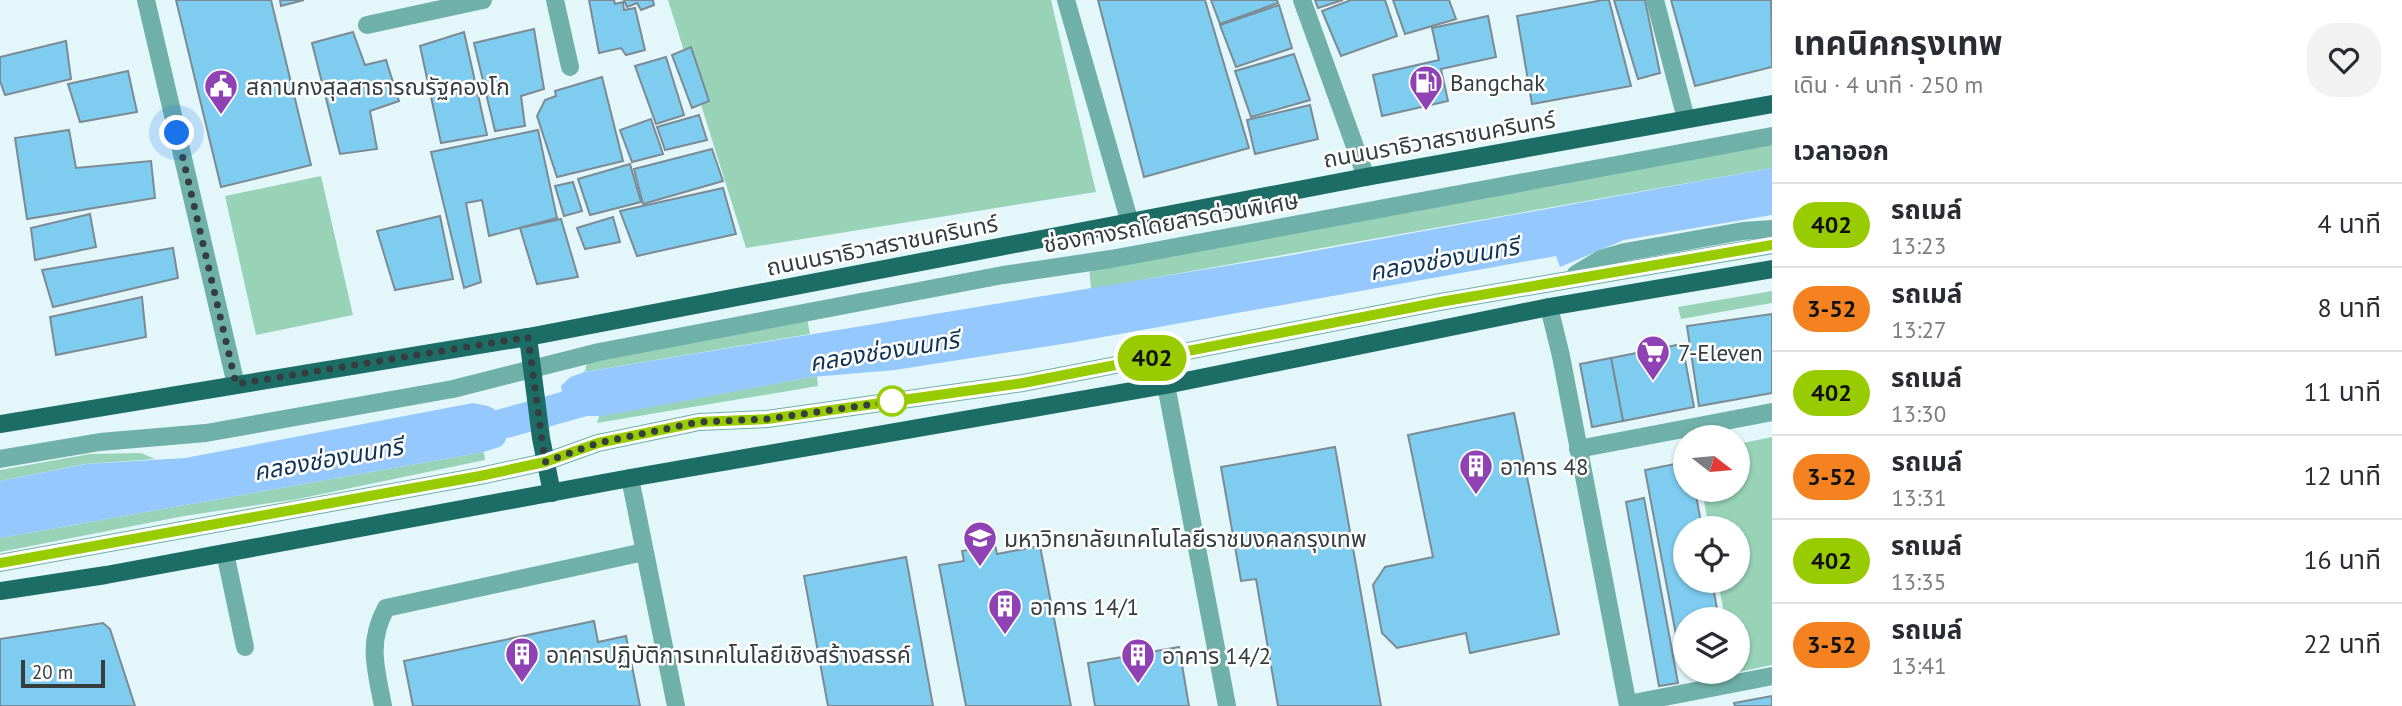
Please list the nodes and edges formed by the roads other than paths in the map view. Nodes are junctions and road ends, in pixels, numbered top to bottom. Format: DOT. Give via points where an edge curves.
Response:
graph roads {
  1 [pos="146,0"];
  2 [pos="483,0"];
  3 [pos="555,0"];
  4 [pos="1066,0"];
  5 [pos="1302,0"];
  6 [pos="1655,0"];
  7 [pos="367,25"];
  8 [pos="570,67"];
  9 [pos="1772,104"];
  10 [pos="1686,119"];
  11 [pos="1772,136"];
  12 [pos="1366,177"];
  13 [pos="1130,223"];
  14 [pos="1772,229"];
  15 [pos="1772,245"];
  16 [pos="1772,269"];
  17 [pos="1566,281"];
  18 [pos="1549,307"];
  19 [pos="528,337"];
  20 [pos="533,370"];
  21 [pos="236,384"];
  22 [pos="1166,385"];
  23 [pos="1772,412"];
  24 [pos="0,424"];
  25 [pos="1578,449"];
  26 [pos="0,459"];
  27 [pos="545,462"];
  28 [pos="630,478"];
  29 [pos="552,493"];
  30 [pos="644,551"];
  31 [pos="225,553"];
  32 [pos="0,563"];
  33 [pos="0,591"];
  34 [pos="245,647"];
  35 [pos="1772,676"];
  36 [pos="1628,705"];
  37 [pos="383,706"];
  38 [pos="676,706"];
  39 [pos="1227,706"];
  1 -- 21 [label="street"];
  2 -- 7 [label="street"];
  3 -- 8 [label="street"];
  4 -- 13 [label="street"];
  5 -- 12 [label="street"];
  6 -- 10 [label="street"];
  9 -- 10 [label="main road, ถนนนราธิวาสราชนครินทร์"];
  10 -- 12 [label="main road, ถนนนราธิวาสราชนครินทร์"];
  11 -- 20 [label="street, ช่องทางรถโดยสารด่วนพิเศษ" via="1003,275 599,352"];
  12 -- 13 [label="main road, ถนนนราธิวาสราชนครินทร์"];
  13 -- 19 [label="main road, ถนนนราธิวาสราชนครินทร์"];
  14 -- 17 [label="street" via="1625,252"];
  15 -- 17 [label="street"];
  16 -- 18 [label="main road"];
  17 -- 27 [label="street" via="1023,383 767,419 699,422 598,443"];
  18 -- 22 [label="main road"];
  18 -- 25 [label="street"];
  19 -- 20 [label="main road"];
  19 -- 21 [label="main road, ถนนนราธิวาสราชนครินทร์"];
  20 -- 26 [label="street, ช่องทางรถโดยสารด่วนพิเศษ" via="453,389 206,433 100,442"];
  20 -- 27 [label="main road"];
  21 -- 24 [label="main road, ถนนนราธิวาสราชนครินทร์"];
  22 -- 28 [label="main road"];
  22 -- 39 [label="street"];
  23 -- 25 [label="street"];
  25 -- 36 [label="street"];
  27 -- 29 [label="main road"];
  27 -- 32 [label="street"];
  28 -- 29 [label="main road"];
  28 -- 30 [label="street"];
  29 -- 31 [label="main road"];
  30 -- 37 [label="street" via="386,608 373,646"];
  30 -- 38 [label="street"];
  31 -- 33 [label="main road"];
  31 -- 34 [label="street"];
  35 -- 36 [label="street"];
}
